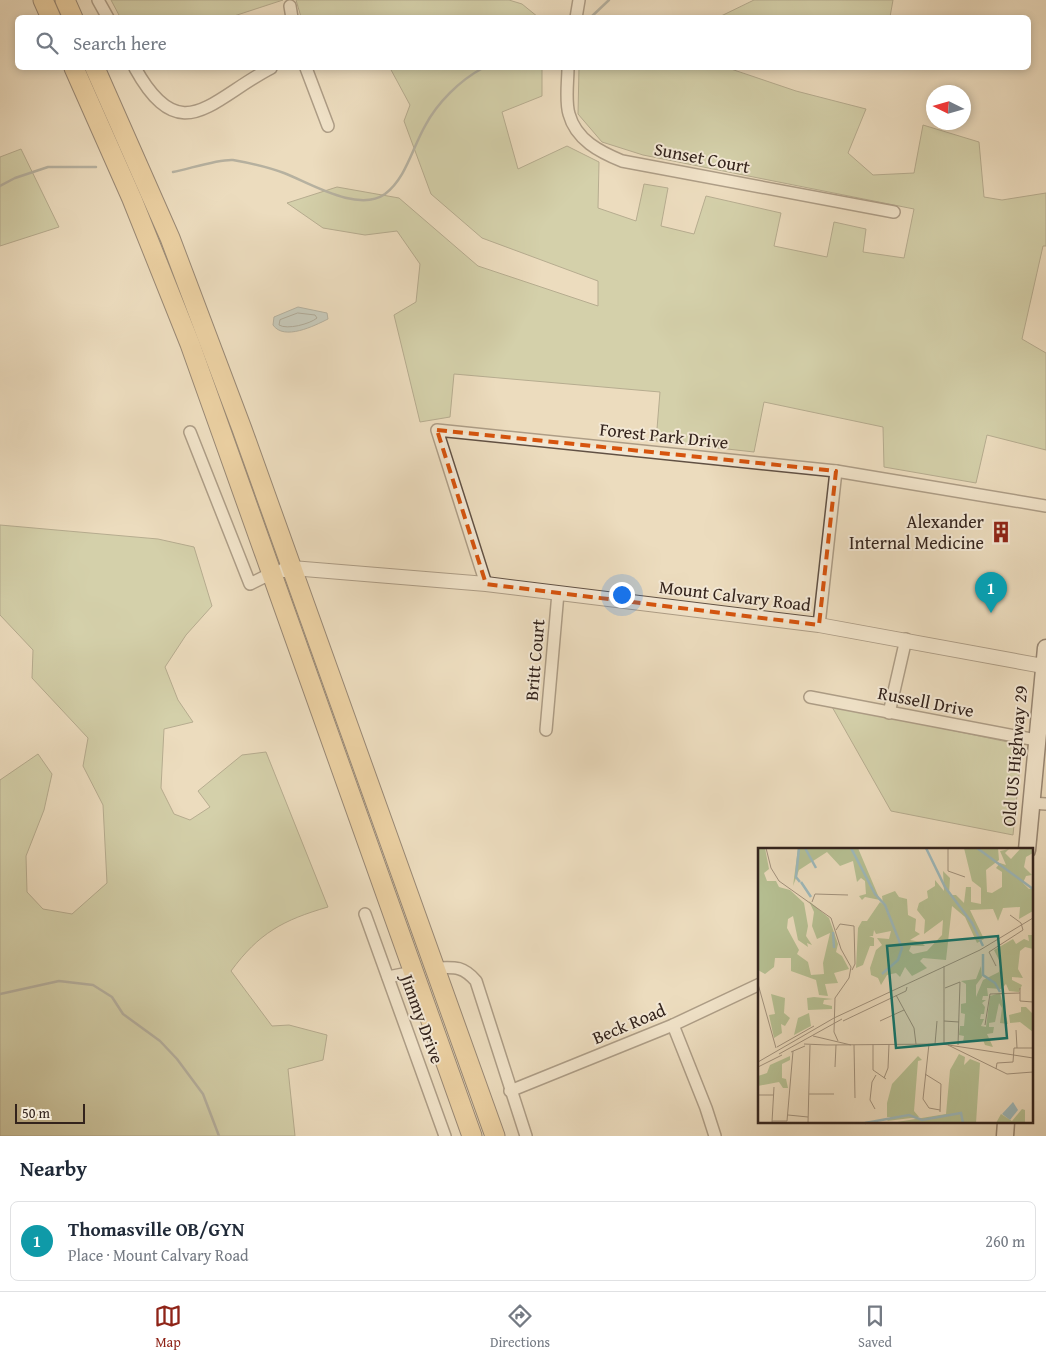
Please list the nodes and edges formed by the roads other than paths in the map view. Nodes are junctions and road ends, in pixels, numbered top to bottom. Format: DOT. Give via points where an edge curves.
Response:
graph roads {
  1 [pos="43,0"];
  2 [pos="65,0"];
  3 [pos="98,0"];
  4 [pos="579,0"];
  5 [pos="50,15"];
  6 [pos="72,15"];
  7 [pos="106,15"];
  8 [pos="576,15"];
  9 [pos="75,70"];
  10 [pos="96,70"];
  11 [pos="136,70"];
  12 [pos="268,70"];
  13 [pos="307,70"];
  14 [pos="568,70"];
  15 [pos="328,126"];
  16 [pos="894,212"];
  17 [pos="190,432"];
  18 [pos="836,471"];
  19 [pos="1046,506"];
  20 [pos="292,568"];
  21 [pos="272,573"];
  22 [pos="486,584"];
  23 [pos="558,593"];
  24 [pos="819,625"];
  25 [pos="906,640"];
  26 [pos="1046,648"];
  27 [pos="1045,664"];
  28 [pos="810,697"];
  29 [pos="889,713"];
  30 [pos="546,730"];
  31 [pos="1036,740"];
  32 [pos="1038,803"];
  33 [pos="1027,848"];
  34 [pos="365,914"];
  35 [pos="436,968"];
  36 [pos="413,972"];
  37 [pos="388,977"];
  38 [pos="758,985"];
  39 [pos="673,1025"];
  40 [pos="510,1091"];
  41 [pos="446,1136"];
  42 [pos="472,1136"];
  43 [pos="495,1136"];
  44 [pos="526,1136"];
  45 [pos="715,1136"];
  1 -- 5 [label="highway"];
  2 -- 6 [label="highway"];
  3 -- 7 [label="street"];
  4 -- 8 [label="street"];
  9 -- 21 [label="highway" via="132,199 186,335"];
  10 -- 20 [label="highway" via="170,238"];
  11 -- 12 [label="street" via="161,105 170,110 191,113"];
  13 -- 15 [label="street"];
  14 -- 16 [label="street, Sunset Court" via="569,114 581,137 601,153 622,161"];
  17 -- 21 [label="street" via="250,584"];
  18 -- 19 [label="street, Forest Park Drive"];
  18 -- 22 [label="street, Forest Park Drive" via="437,430"];
  18 -- 24 [label="street"];
  20 -- 21 [label="street, Mount Calvary Road"];
  20 -- 22 [label="street, Mount Calvary Road"];
  20 -- 35 [label="highway"];
  21 -- 36 [label="highway"];
  22 -- 23 [label="street, Mount Calvary Road"];
  23 -- 24 [label="street, Mount Calvary Road"];
  23 -- 30 [label="street, Britt Court"];
  24 -- 25 [label="street, Mount Calvary Road"];
  25 -- 27 [label="street, Mount Calvary Road"];
  25 -- 29 [label="street"];
  26 -- 27 [label="main road, Old US Highway 29"];
  27 -- 31 [label="main road, Old US Highway 29"];
  28 -- 29 [label="street, Russell Drive"];
  29 -- 31 [label="street, Russell Drive"];
  31 -- 32 [label="main road, Old US Highway 29"];
  32 -- 33 [label="main road, Old US Highway 29"];
  34 -- 37 [label="street, Jimmy Drive"];
  35 -- 40 [label="street" via="453,967 467,971 476,981"];
  35 -- 43 [label="highway"];
  36 -- 37 [label="street"];
  36 -- 42 [label="highway"];
  37 -- 41 [label="street, Jimmy Drive"];
  38 -- 39 [label="street, Beck Road"];
  39 -- 40 [label="street, Beck Road"];
  39 -- 45 [label="street"];
  40 -- 44 [label="street"];
}
